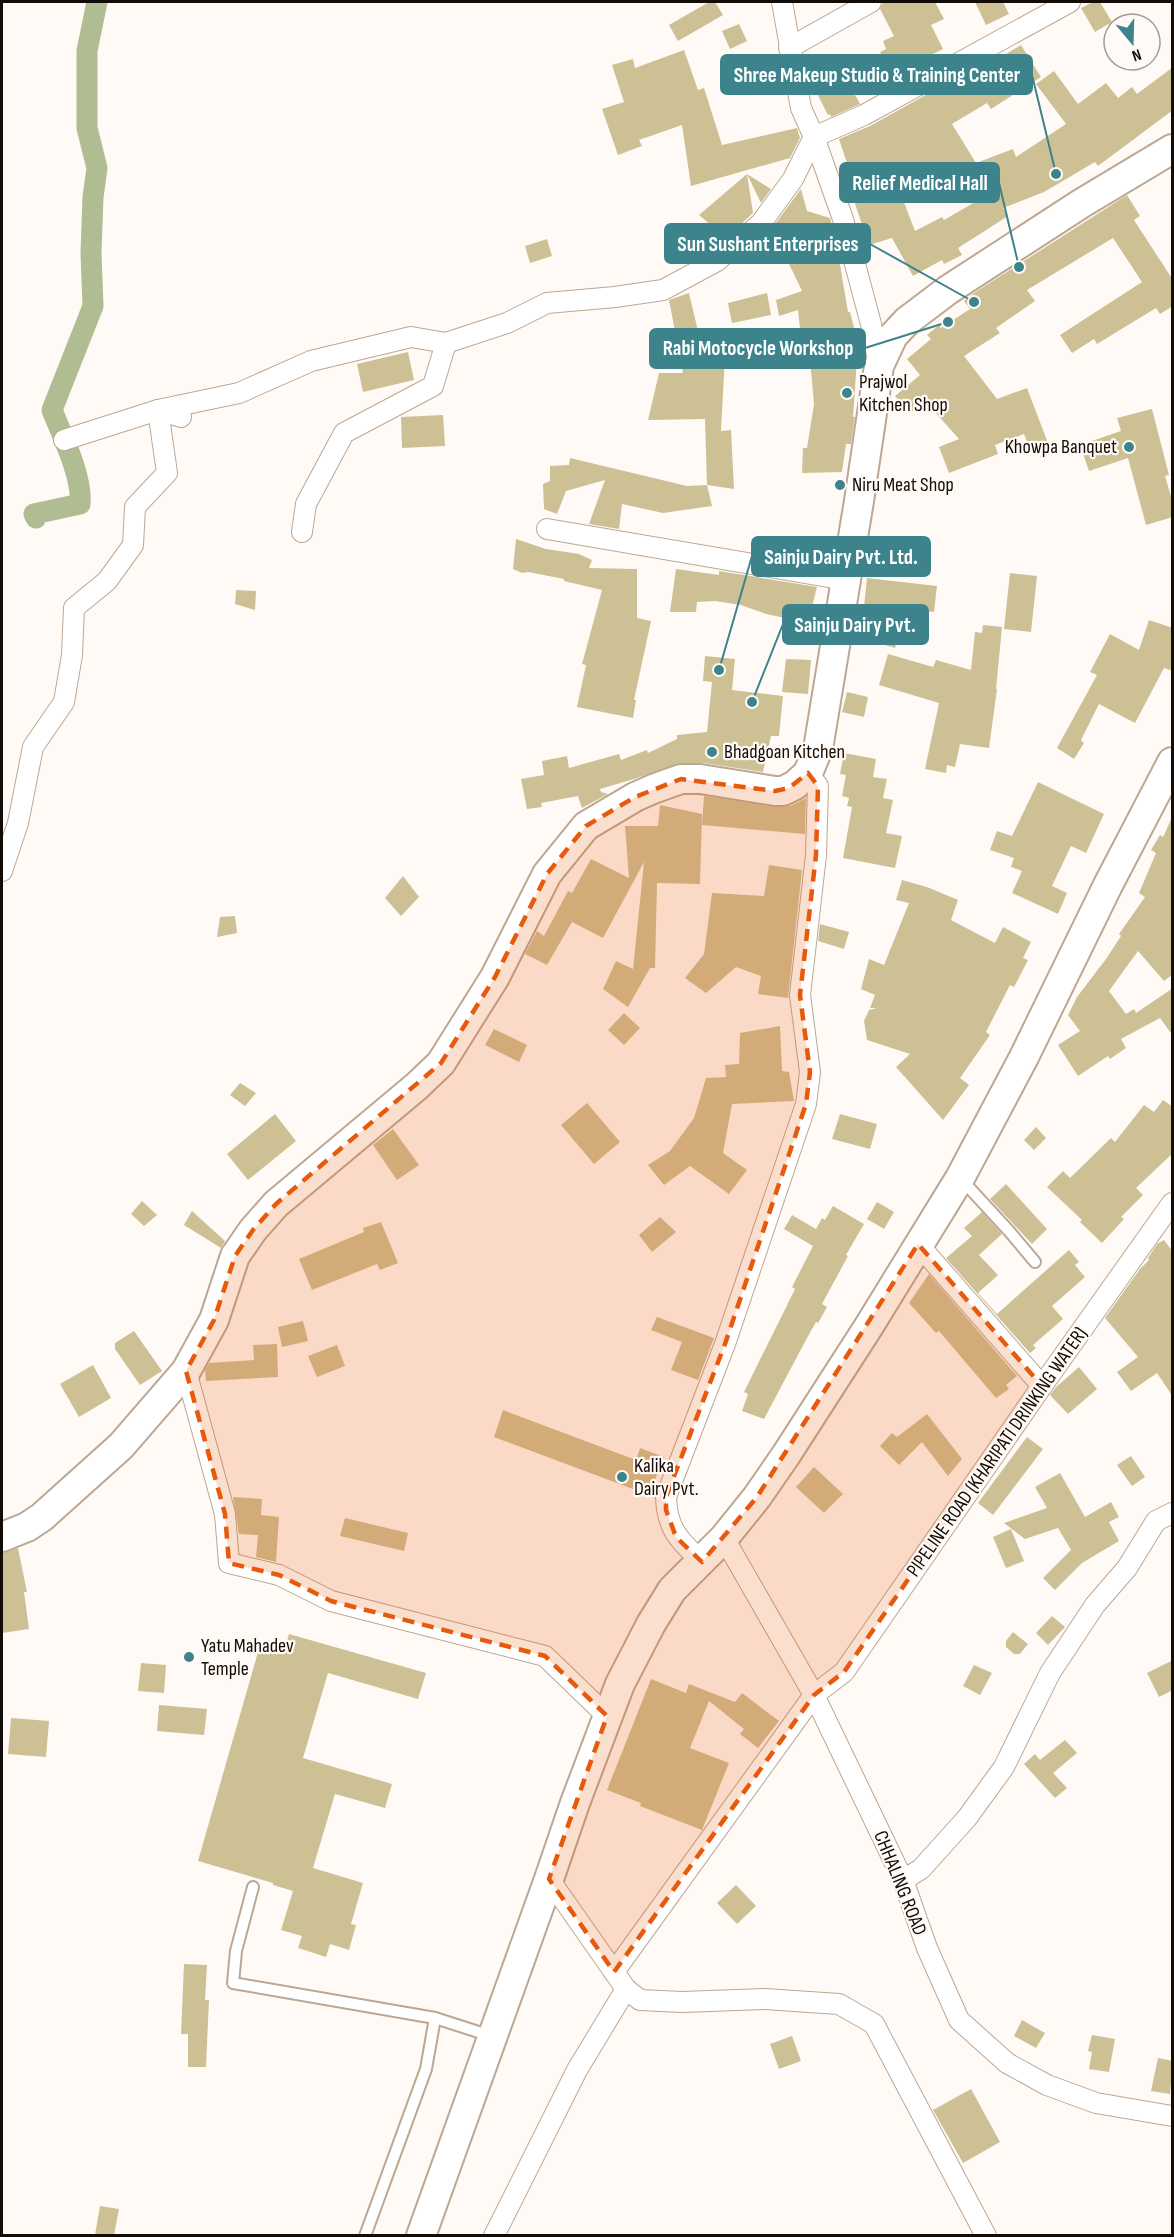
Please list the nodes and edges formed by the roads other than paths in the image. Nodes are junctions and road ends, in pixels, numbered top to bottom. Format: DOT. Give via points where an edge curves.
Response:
graph roads {
  1 [pos="782,2"];
  2 [pos="871,2"];
  3 [pos="1070,2"];
  4 [pos="789,48"];
  5 [pos="814,137"];
  6 [pos="1173,149"];
  7 [pos="446,343"];
  8 [pos="879,366"];
  9 [pos="158,410"];
  10 [pos="181,417"];
  11 [pos="64,440"];
  12 [pos="548,529"];
  13 [pos="302,532"];
  14 [pos="846,580"];
  15 [pos="1173,762"];
  16 [pos="808,773"];
  17 [pos="2,871"];
  18 [pos="960,1178"];
  19 [pos="1173,1203"];
  20 [pos="918,1244"];
  21 [pos="1035,1262"];
  22 [pos="186,1371"];
  23 [pos="1042,1386"];
  24 [pos="1173,1513"];
  25 [pos="2,1537"];
  26 [pos="724,1538"];
  27 [pos="702,1562"];
  28 [pos="813,1695"];
  29 [pos="608,1716"];
  30 [pos="549,1879"];
  31 [pos="903,1880"];
  32 [pos="253,1887"];
  33 [pos="614,1972"];
  34 [pos="626,1989"];
  35 [pos="435,2018"];
  36 [pos="492,2037"];
  37 [pos="1173,2116"];
  38 [pos="365,2235"];
  39 [pos="421,2235"];
  40 [pos="494,2235"];
  41 [pos="986,2235"];
  1 -- 4 [label="street"];
  2 -- 4 [label="street"];
  3 -- 5 [label="street" via="874,109"];
  4 -- 5 [label="street" via="801,108"];
  5 -- 7 [label="street" via="793,179 761,224 717,261 663,290 547,303 507,323"];
  5 -- 8 [label="street" via="843,219"];
  6 -- 8 [label="main road" via="948,290 893,336"];
  7 -- 9 [label="street" via="411,337 311,361 239,393"];
  7 -- 13 [label="street" via="433,386 344,433 306,504"];
  8 -- 14 [label="main road"];
  9 -- 10 [label="street"];
  9 -- 11 [label="street"];
  9 -- 17 [label="street" via="166,473 135,507 133,545 107,581 74,608 64,702 33,747 18,823"];
  12 -- 14 [label="street"];
  14 -- 16 [label="main road" via="818,749"];
  15 -- 18 [label="main road"];
  16 -- 22 [label="main road" via="789,788 775,791 700,778 681,779 635,797 586,826 547,874 495,977 441,1063 276,1204 253,1230 235,1256 214,1320"];
  16 -- 27 [label="street" via="818,786 816,855 800,995 810,1072 806,1104 725,1344 666,1497 669,1522 676,1537"];
  18 -- 20 [label="main road"];
  18 -- 21 [label="lane"];
  19 -- 23 [label="street, PIPELINE ROAD (KHARIPATI DRINKING WATER)"];
  20 -- 23 [label="street"];
  20 -- 26 [label="main road" via="786,1455"];
  22 -- 25 [label="main road" via="121,1446 86,1478 42,1517"];
  22 -- 29 [label="street" via="225,1514 229,1563 279,1575 331,1601 545,1656"];
  23 -- 28 [label="street, PIPELINE ROAD (KHARIPATI DRINKING WATER)" via="844,1672"];
  24 -- 31 [label="street" via="1156,1521 1127,1568 1095,1605 1050,1673 1004,1767 967,1818 921,1869"];
  26 -- 27 [label="main road"];
  26 -- 28 [label="street, CHHALING ROAD"];
  27 -- 29 [label="main road" via="672,1590 651,1624"];
  28 -- 31 [label="street, CHHALING ROAD"];
  28 -- 33 [label="street, PIPELINE ROAD (KHARIPATI DRINKING WATER)"];
  29 -- 30 [label="main road"];
  30 -- 33 [label="street"];
  30 -- 36 [label="main road"];
  31 -- 37 [label="street, CHHALING ROAD" via="959,2020 1007,2063 1077,2097"];
  32 -- 35 [label="lane" via="236,1951 233,1983"];
  33 -- 34 [label="street"];
  34 -- 40 [label="street" via="577,2070"];
  34 -- 41 [label="street" via="640,2000 765,1999 840,2004 874,2024"];
  35 -- 36 [label="lane"];
  35 -- 38 [label="lane" via="426,2069"];
  36 -- 39 [label="main road"];
}
